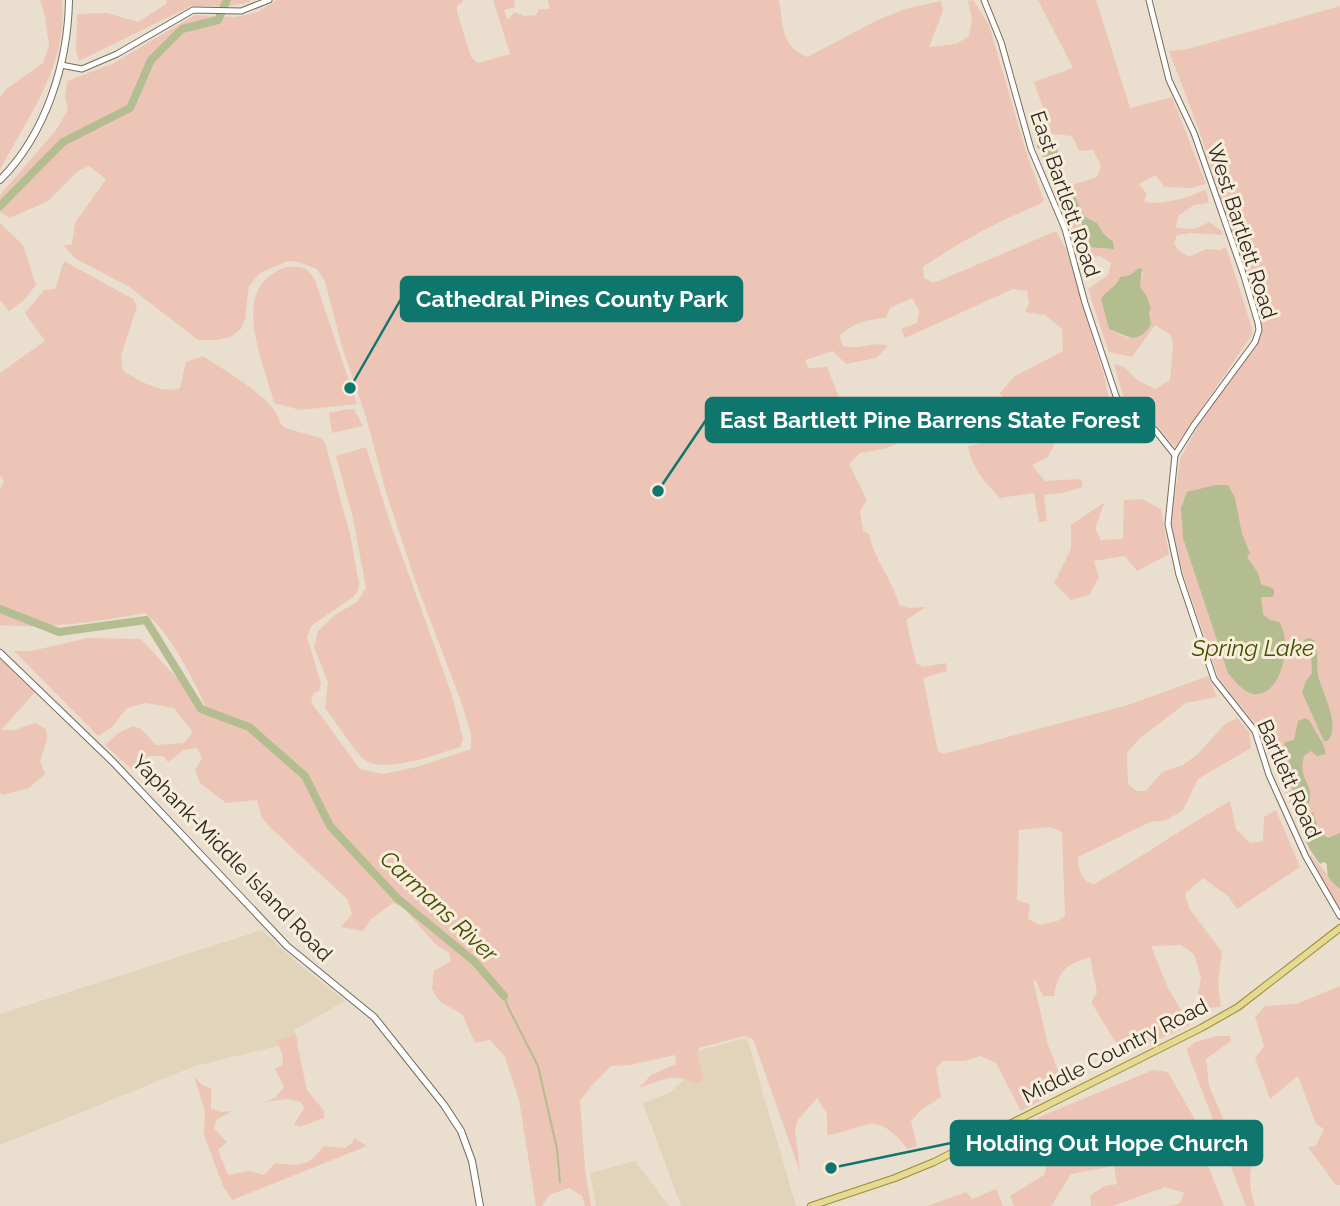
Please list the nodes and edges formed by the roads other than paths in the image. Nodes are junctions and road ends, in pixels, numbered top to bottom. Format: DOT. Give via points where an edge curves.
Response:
graph roads {
  1 [pos="69,0"];
  2 [pos="269,0"];
  3 [pos="984,0"];
  4 [pos="1149,0"];
  5 [pos="61,65"];
  6 [pos="0,180"];
  7 [pos="1175,455"];
  8 [pos="0,653"];
  9 [pos="1340,916"];
  10 [pos="1340,928"];
  11 [pos="480,1206"];
  12 [pos="811,1206"];
  1 -- 5 [label="main road"];
  2 -- 5 [label="street" via="250,9 194,10 82,69"];
  3 -- 7 [label="street, East Bartlett Road" via="1001,42 1031,149 1065,229 1113,389 1126,413 1155,430"];
  4 -- 7 [label="street, West Bartlett Road" via="1170,80 1209,173 1259,330"];
  5 -- 6 [label="main road" via="45,112"];
  7 -- 9 [label="street, Bartlett Road" via="1167,524 1214,680 1255,731 1269,775 1306,857"];
  8 -- 11 [label="main road, Yaphank-Middle Island Road" via="113,762 287,946 374,1017 461,1131"];
  10 -- 12 [label="main road, Middle Country Road" via="1238,1007 1201,1028 925,1166"];
}
